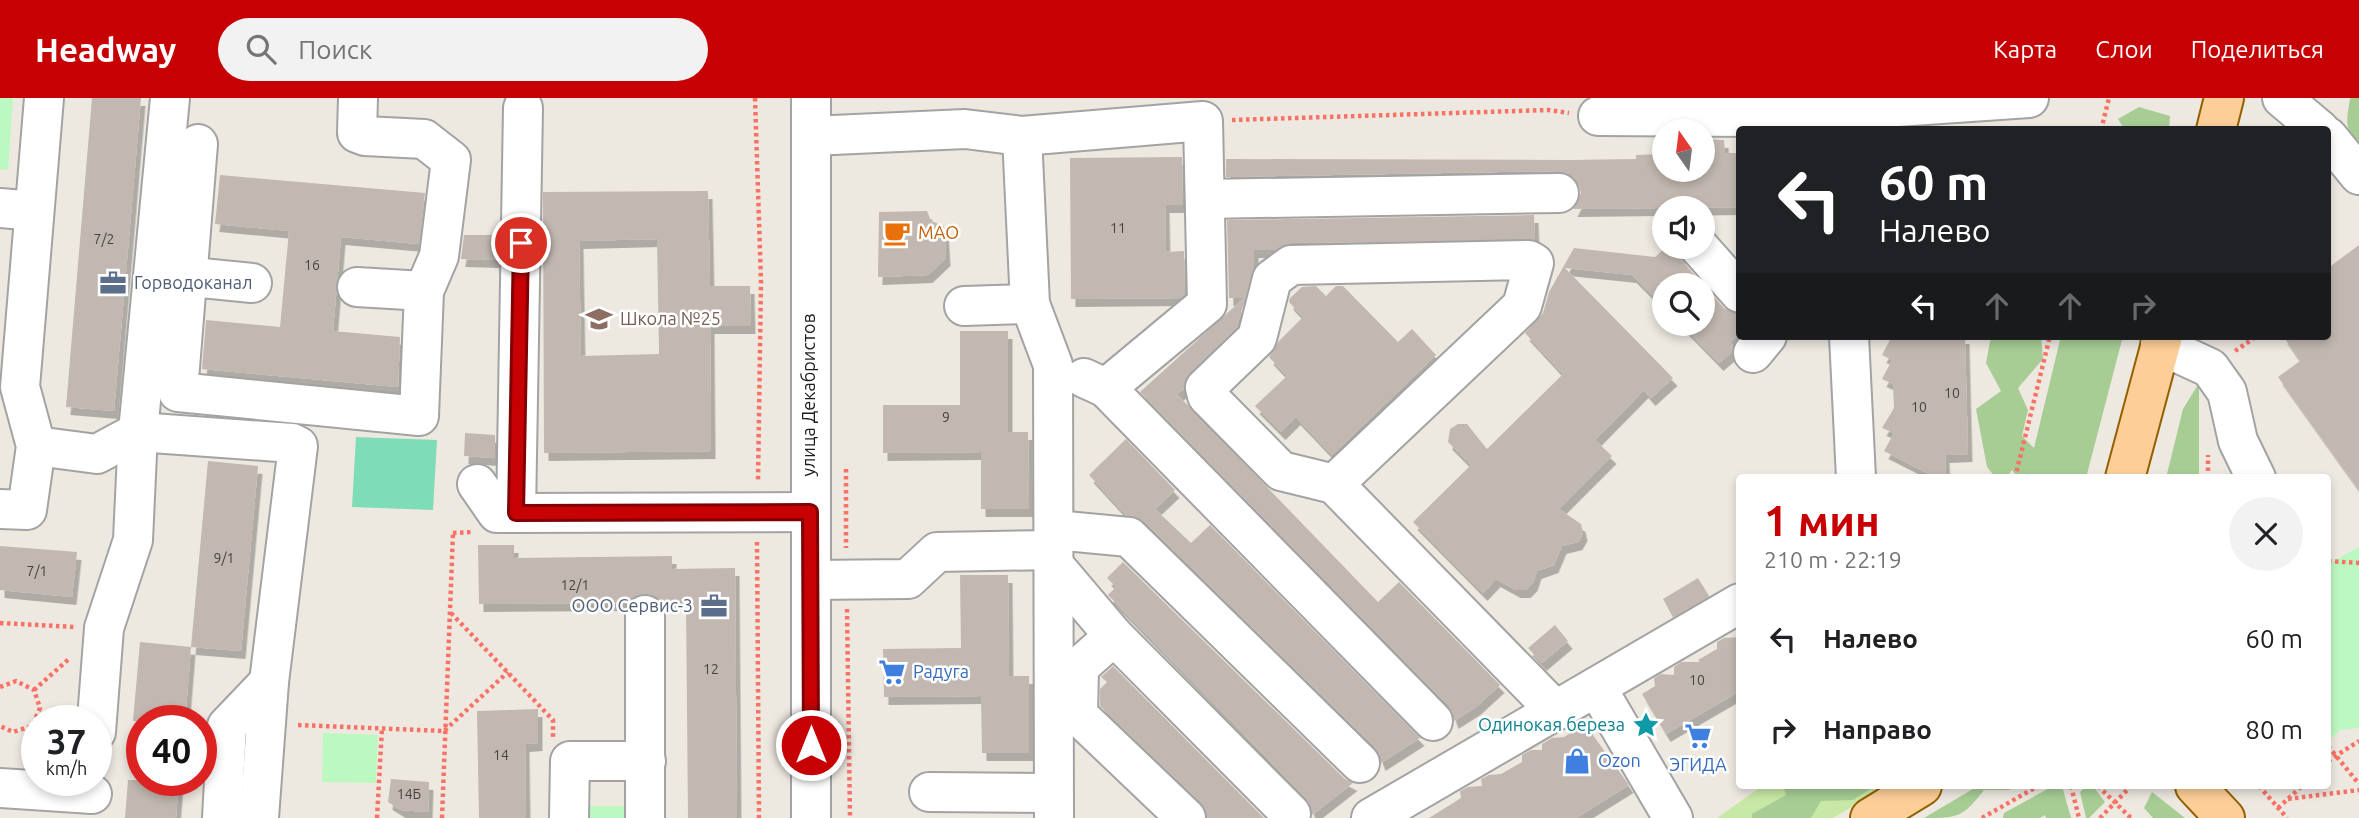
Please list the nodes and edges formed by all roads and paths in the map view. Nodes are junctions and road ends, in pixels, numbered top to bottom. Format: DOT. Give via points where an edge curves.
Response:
graph roads {
  1 [pos="44,98"];
  2 [pos="170,98"];
  3 [pos="358,98"];
  4 [pos="755,98"];
  5 [pos="811,98"];
  6 [pos="2029,98"];
  7 [pos="2049,98"];
  8 [pos="2109,98"];
  9 [pos="2224,98"];
  10 [pos="2282,98"];
  11 [pos="1751,107"];
  12 [pos="523,108"];
  13 [pos="965,114"];
  14 [pos="1598,116"];
  15 [pos="1203,121"];
  16 [pos="1840,121"];
  17 [pos="2031,126"];
  18 [pos="2102,126"];
  19 [pos="2217,126"];
  20 [pos="2315,126"];
  21 [pos="811,136"];
  22 [pos="1022,136"];
  23 [pos="2331,141"];
  24 [pos="198,144"];
  25 [pos="2359,175"];
  26 [pos="1559,193"];
  27 [pos="1205,199"];
  28 [pos="17,210"];
  29 [pos="1710,259"];
  30 [pos="171,275"];
  31 [pos="252,284"];
  32 [pos="356,287"];
  33 [pos="1736,289"];
  34 [pos="424,290"];
  35 [pos="1030,304"];
  36 [pos="964,306"];
  37 [pos="1849,340"];
  38 [pos="2049,340"];
  39 [pos="2162,341"];
  40 [pos="1053,365"];
  41 [pos="1106,387"];
  42 [pos="138,432"];
  43 [pos="36,446"];
  44 [pos="846,455"];
  45 [pos="1856,474"];
  46 [pos="2016,474"];
  47 [pos="2126,474"];
  48 [pos="2254,474"];
  49 [pos="477,484"];
  50 [pos="1334,484"];
  51 [pos="0,509"];
  52 [pos="810,512"];
  53 [pos="516,513"];
  54 [pos="757,513"];
  55 [pos="453,533"];
  56 [pos="1053,548"];
  57 [pos="2331,561"];
  58 [pos="2359,563"];
  59 [pos="829,580"];
  60 [pos="1736,605"];
  61 [pos="451,613"];
  62 [pos="645,615"];
  63 [pos="0,623"];
  64 [pos="104,628"];
  65 [pos="1114,636"];
  66 [pos="508,672"];
  67 [pos="269,682"];
  68 [pos="0,687"];
  69 [pos="1597,688"];
  70 [pos="39,705"];
  71 [pos="98,705"];
  72 [pos="1556,711"];
  73 [pos="1433,721"];
  74 [pos="266,724"];
  75 [pos="0,726"];
  76 [pos="382,728"];
  77 [pos="21,729"];
  78 [pos="444,731"];
  79 [pos="2359,741"];
  80 [pos="553,744"];
  81 [pos="2331,750"];
  82 [pos="2334,754"];
  83 [pos="2331,758"];
  84 [pos="646,761"];
  85 [pos="1360,763"];
  86 [pos="2359,787"];
  87 [pos="0,788"];
  88 [pos="1917,789"];
  89 [pos="2033,789"];
  90 [pos="2072,789"];
  91 [pos="2102,789"];
  92 [pos="2128,789"];
  93 [pos="2198,789"];
  94 [pos="2262,789"];
  95 [pos="2299,789"];
  96 [pos="929,792"];
  97 [pos="91,797"];
  98 [pos="2288,799"];
  99 [pos="2115,800"];
  100 [pos="1053,806"];
  101 [pos="2278,808"];
  102 [pos="1292,814"];
  103 [pos="222,818"];
  104 [pos="259,818"];
  105 [pos="377,818"];
  106 [pos="442,818"];
  107 [pos="569,818"];
  108 [pos="645,818"];
  109 [pos="759,818"];
  110 [pos="811,818"];
  111 [pos="850,818"];
  112 [pos="1186,818"];
  113 [pos="1371,818"];
  114 [pos="1673,818"];
  115 [pos="1870,818"];
  116 [pos="1982,818"];
  117 [pos="2079,818"];
  118 [pos="2100,818"];
  119 [pos="2131,818"];
  120 [pos="2225,818"];
  121 [pos="2287,818"];
  1 -- 28 [label="street"];
  2 -- 30 [label="street"];
  3 -- 34 [label="street" via="357,133 424,139 452,160 439,256"];
  4 -- 54 [label="path" via="761,282"];
  5 -- 21 [label="street, улица Декабристов"];
  6 -- 16 [label="street"];
  7 -- 17 [label="street"];
  8 -- 18 [label="path"];
  9 -- 19 [label="main road"];
  10 -- 20 [label="street"];
  11 -- 14 [label="street"];
  11 -- 16 [label="street"];
  12 -- 53 [label="street"];
  13 -- 21 [label="street"];
  13 -- 22 [label="street"];
  14 -- 15 [label="path" via="1548,110"];
  15 -- 22 [label="street"];
  15 -- 27 [label="street"];
  21 -- 52 [label="street, улица Декабристов"];
  22 -- 35 [label="street"];
  23 -- 25 [label="street"];
  24 -- 30 [label="street"];
  26 -- 27 [label="street"];
  27 -- 41 [label="street" via="1207,304"];
  28 -- 43 [label="street" via="20,387"];
  29 -- 33 [label="street"];
  30 -- 31 [label="street"];
  30 -- 34 [label="street" via="178,392 419,416"];
  30 -- 42 [label="street"];
  32 -- 34 [label="street"];
  35 -- 36 [label="street"];
  35 -- 40 [label="street"];
  37 -- 45 [label="street"];
  38 -- 46 [label="path"];
  39 -- 47 [label="main road"];
  39 -- 48 [label="street" via="2210,368 2227,392 2238,441"];
  40 -- 41 [label="street"];
  40 -- 56 [label="street"];
  41 -- 73 [label="street"];
  42 -- 43 [label="street" via="97,454"];
  42 -- 64 [label="street" via="133,540"];
  42 -- 67 [label="street" via="298,446"];
  43 -- 51 [label="street" via="27,510"];
  44 -- 59 [label="path"];
  49 -- 53 [label="street" via="497,513"];
  50 -- 50 [label="street" via="1282,471 1207,396 1205,388 1257,338 1272,279 1291,265 1534,263 1522,306"];
  50 -- 72 [label="street"];
  52 -- 54 [label="street"];
  52 -- 59 [label="street, улица Декабристов"];
  53 -- 54 [label="street"];
  54 -- 109 [label="path"];
  55 -- 61 [label="path"];
  56 -- 59 [label="street" via="937,552 908,579"];
  56 -- 65 [label="street"];
  56 -- 85 [label="street" via="1129,537"];
  56 -- 100 [label="street"];
  57 -- 58 [label="path"];
  59 -- 110 [label="street, улица Декабристов"];
  59 -- 111 [label="path"];
  60 -- 69 [label="street"];
  61 -- 66 [label="path"];
  61 -- 78 [label="path"];
  62 -- 84 [label="street"];
  63 -- 64 [label="path"];
  64 -- 71 [label="street"];
  65 -- 102 [label="street"];
  65 -- 112 [label="street" via="1079,667 1078,715"];
  66 -- 78 [label="path"];
  66 -- 80 [label="path" via="554,720"];
  67 -- 74 [label="street"];
  67 -- 103 [label="street" via="227,726"];
  68 -- 70 [label="path" via="16,681 34,690"];
  69 -- 72 [label="street"];
  69 -- 114 [label="street"];
  72 -- 113 [label="street"];
  74 -- 76 [label="path"];
  74 -- 104 [label="street"];
  75 -- 77 [label="path" via="13,732"];
  76 -- 78 [label="path"];
  76 -- 105 [label="path"];
  78 -- 106 [label="path"];
  79 -- 82 [label="path"];
  81 -- 82 [label="path"];
  82 -- 83 [label="path"];
  82 -- 86 [label="path"];
  84 -- 107 [label="street" via="570,761"];
  84 -- 108 [label="street"];
  86 -- 98 [label="path"];
  87 -- 97 [label="street"];
  88 -- 115 [label="main road"];
  89 -- 116 [label="path"];
  90 -- 117 [label="path"];
  91 -- 99 [label="path"];
  92 -- 99 [label="path"];
  93 -- 120 [label="main road"];
  94 -- 101 [label="path"];
  95 -- 98 [label="path"];
  96 -- 100 [label="street"];
  98 -- 101 [label="path"];
  99 -- 118 [label="path"];
  99 -- 119 [label="path"];
  101 -- 121 [label="path"];
}
